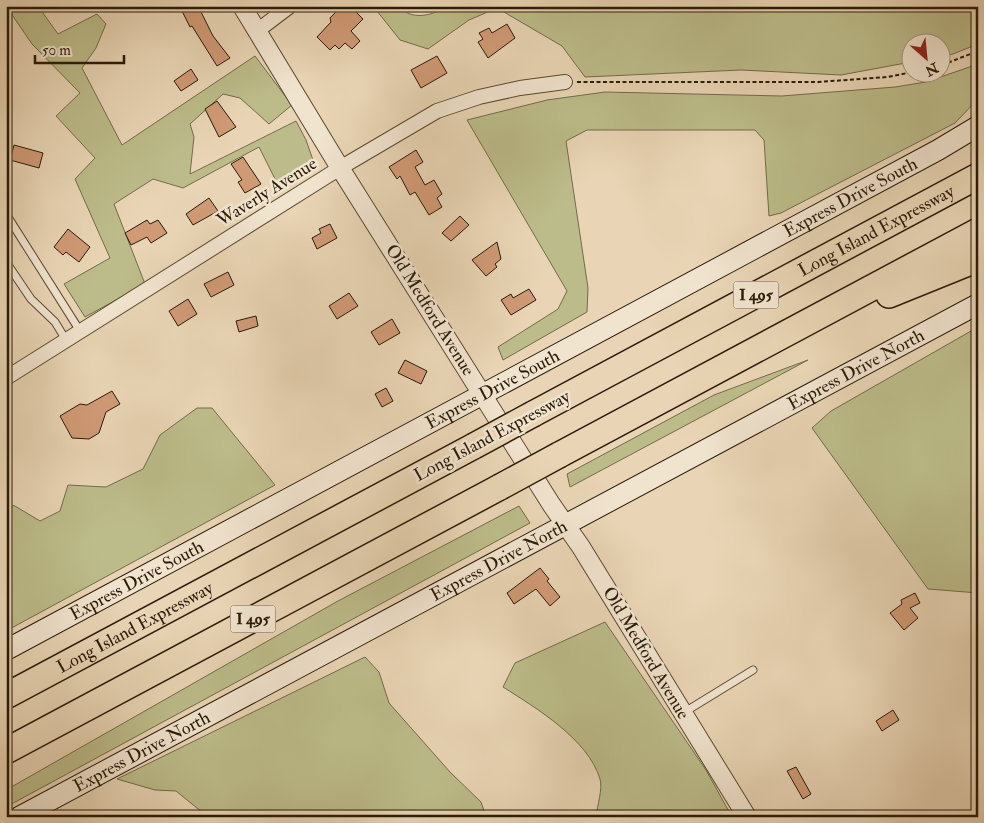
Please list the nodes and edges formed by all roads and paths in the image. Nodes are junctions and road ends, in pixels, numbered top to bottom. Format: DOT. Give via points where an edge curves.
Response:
graph roads {
  1 [pos="242,6"];
  2 [pos="290,6"];
  3 [pos="257,31"];
  4 [pos="978,51"];
  5 [pos="952,61"];
  6 [pos="902,74"];
  7 [pos="565,82"];
  8 [pos="978,126"];
  9 [pos="978,159"];
  10 [pos="340,168"];
  11 [pos="978,176"];
  12 [pos="6,214"];
  13 [pos="978,231"];
  14 [pos="871,233"];
  15 [pos="978,259"];
  16 [pos="6,262"];
  17 [pos="978,304"];
  18 [pos="80,331"];
  19 [pos="66,340"];
  20 [pos="755,351"];
  21 [pos="6,378"];
  22 [pos="483,394"];
  23 [pos="565,524"];
  24 [pos="6,650"];
  25 [pos="753,670"];
  26 [pos="6,696"];
  27 [pos="683,713"];
  28 [pos="6,751"];
  29 [pos="18,817"];
  30 [pos="747,817"];
  1 -- 3 [label="street, Old Medford Avenue"];
  2 -- 3 [label="street"];
  3 -- 10 [label="street, Old Medford Avenue"];
  4 -- 5 [label="path"];
  6 -- 7 [label="path" via="818,82"];
  7 -- 10 [label="street, Waverly Avenue" via="479,97 437,111"];
  8 -- 22 [label="main road, Express Drive South"];
  9 -- 14 [label="highway"];
  10 -- 18 [label="street, Waverly Avenue"];
  10 -- 22 [label="street, Old Medford Avenue"];
  11 -- 14 [label="highway, Long Island Expressway / I 495"];
  12 -- 18 [label="lane"];
  13 -- 20 [label="highway, I 495"];
  14 -- 26 [label="highway, Long Island Expressway / I 495, bridge"];
  15 -- 20 [label="highway"];
  16 -- 19 [label="lane" via="31,299 55,322"];
  17 -- 23 [label="main road, Express Drive North"];
  18 -- 19 [label="street, Waverly Avenue"];
  19 -- 21 [label="street, Waverly Avenue"];
  20 -- 28 [label="highway, I 495, bridge"];
  22 -- 23 [label="street, Old Medford Avenue"];
  22 -- 24 [label="main road, Express Drive South"];
  23 -- 27 [label="street, Old Medford Avenue"];
  23 -- 29 [label="main road, Express Drive North"];
  25 -- 27 [label="lane"];
  27 -- 30 [label="street, Old Medford Avenue"];
}
